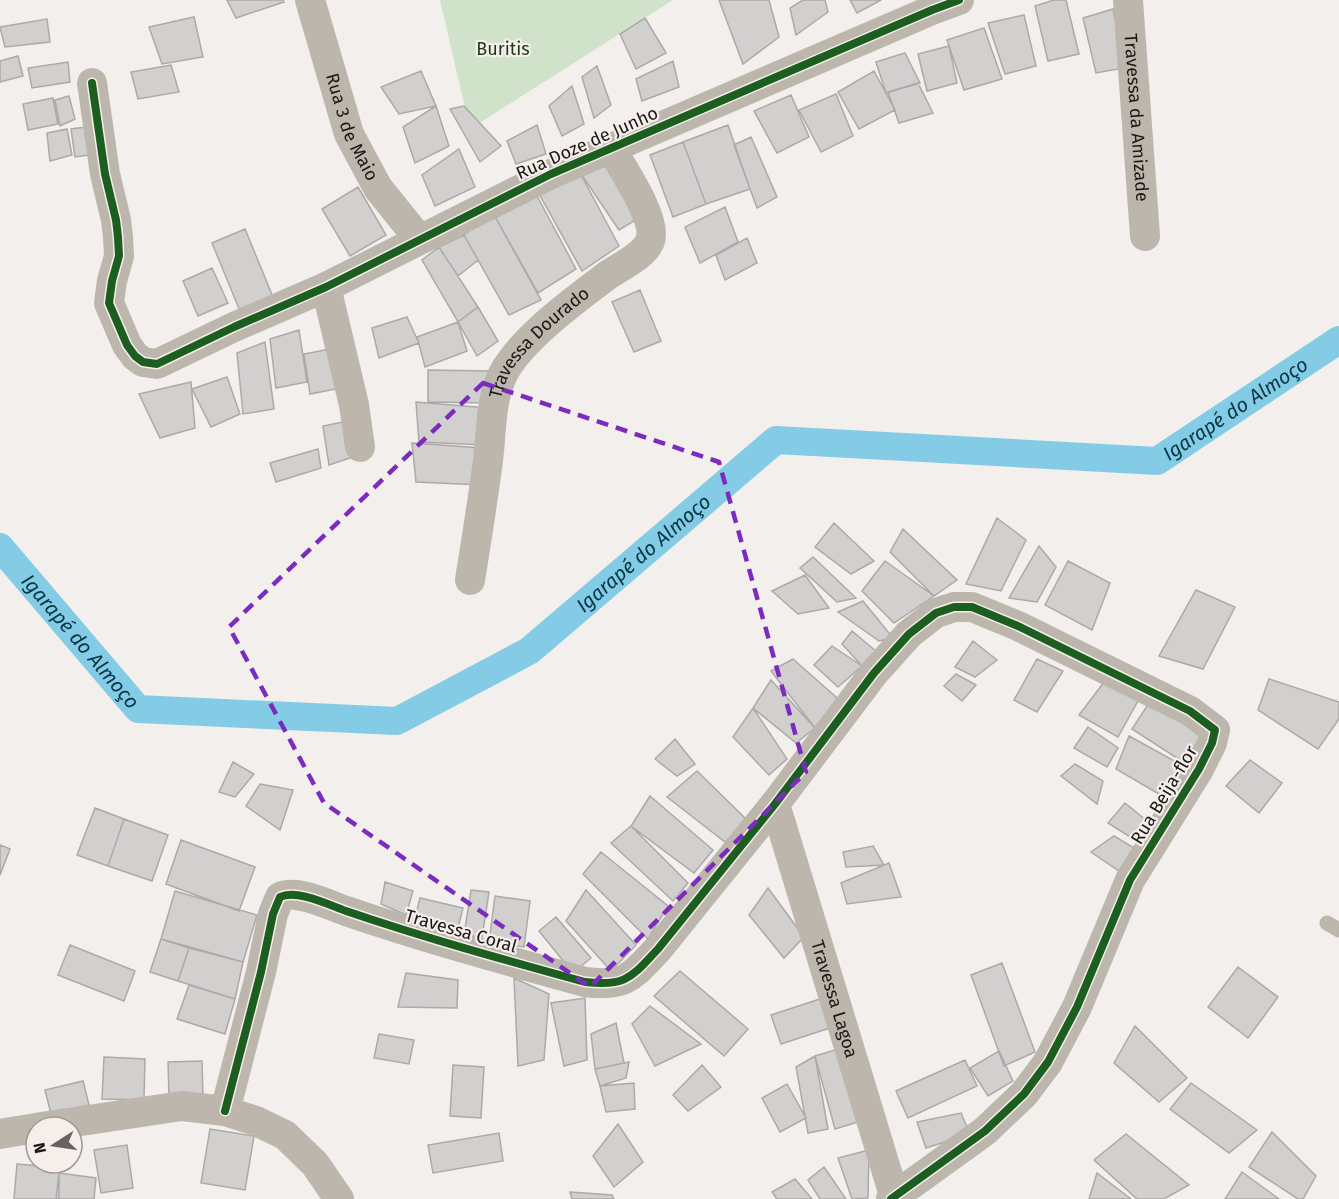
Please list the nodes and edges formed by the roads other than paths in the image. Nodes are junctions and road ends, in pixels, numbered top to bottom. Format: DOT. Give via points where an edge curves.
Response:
graph roads {
  1 [pos="310,0"];
  2 [pos="959,0"];
  3 [pos="1128,0"];
  4 [pos="930,5"];
  5 [pos="92,83"];
  6 [pos="610,147"];
  7 [pos="1145,236"];
  8 [pos="419,239"];
  9 [pos="326,287"];
  10 [pos="360,447"];
  11 [pos="470,580"];
  12 [pos="775,804"];
  13 [pos="225,1111"];
  14 [pos="84,1121"];
  15 [pos="24,1130"];
  16 [pos="0,1134"];
  17 [pos="893,1197"];
  18 [pos="339,1199"];
  1 -- 8 [label="street, Rua 3 de Maio" via="350,134 378,188"];
  2 -- 4 [label="street, Rua Doze de Junho"];
  3 -- 7 [label="street, Travessa da Amizade"];
  4 -- 6 [label="street, Rua Doze de Junho"];
  5 -- 9 [label="street, Rua Doze de Junho" via="118,237 119,256 109,303 135,356 157,364"];
  6 -- 8 [label="street, Rua Doze de Junho"];
  6 -- 11 [label="street, Travessa Dourado" via="649,218 650,242 640,254 547,324 504,373 496,393"];
  8 -- 9 [label="street, Rua Doze de Junho"];
  9 -- 10 [label="street"];
  12 -- 13 [label="street, Travessa Coral" via="658,949 623,981 585,982 422,936 312,899 288,894 280,897"];
  12 -- 17 [label="street, Travessa Lagoa"];
  12 -- 17 [label="street, Rua Beija-flor" via="867,681 909,634 936,613 954,607 972,607 1018,626 1190,711 1215,730 1199,769 1130,880 1077,1007 1048,1062 1024,1094 985,1131"];
  13 -- 14 [label="street" via="182,1106"];
  13 -- 18 [label="street" via="285,1135 315,1164"];
  15 -- 16 [label="street"];
}
